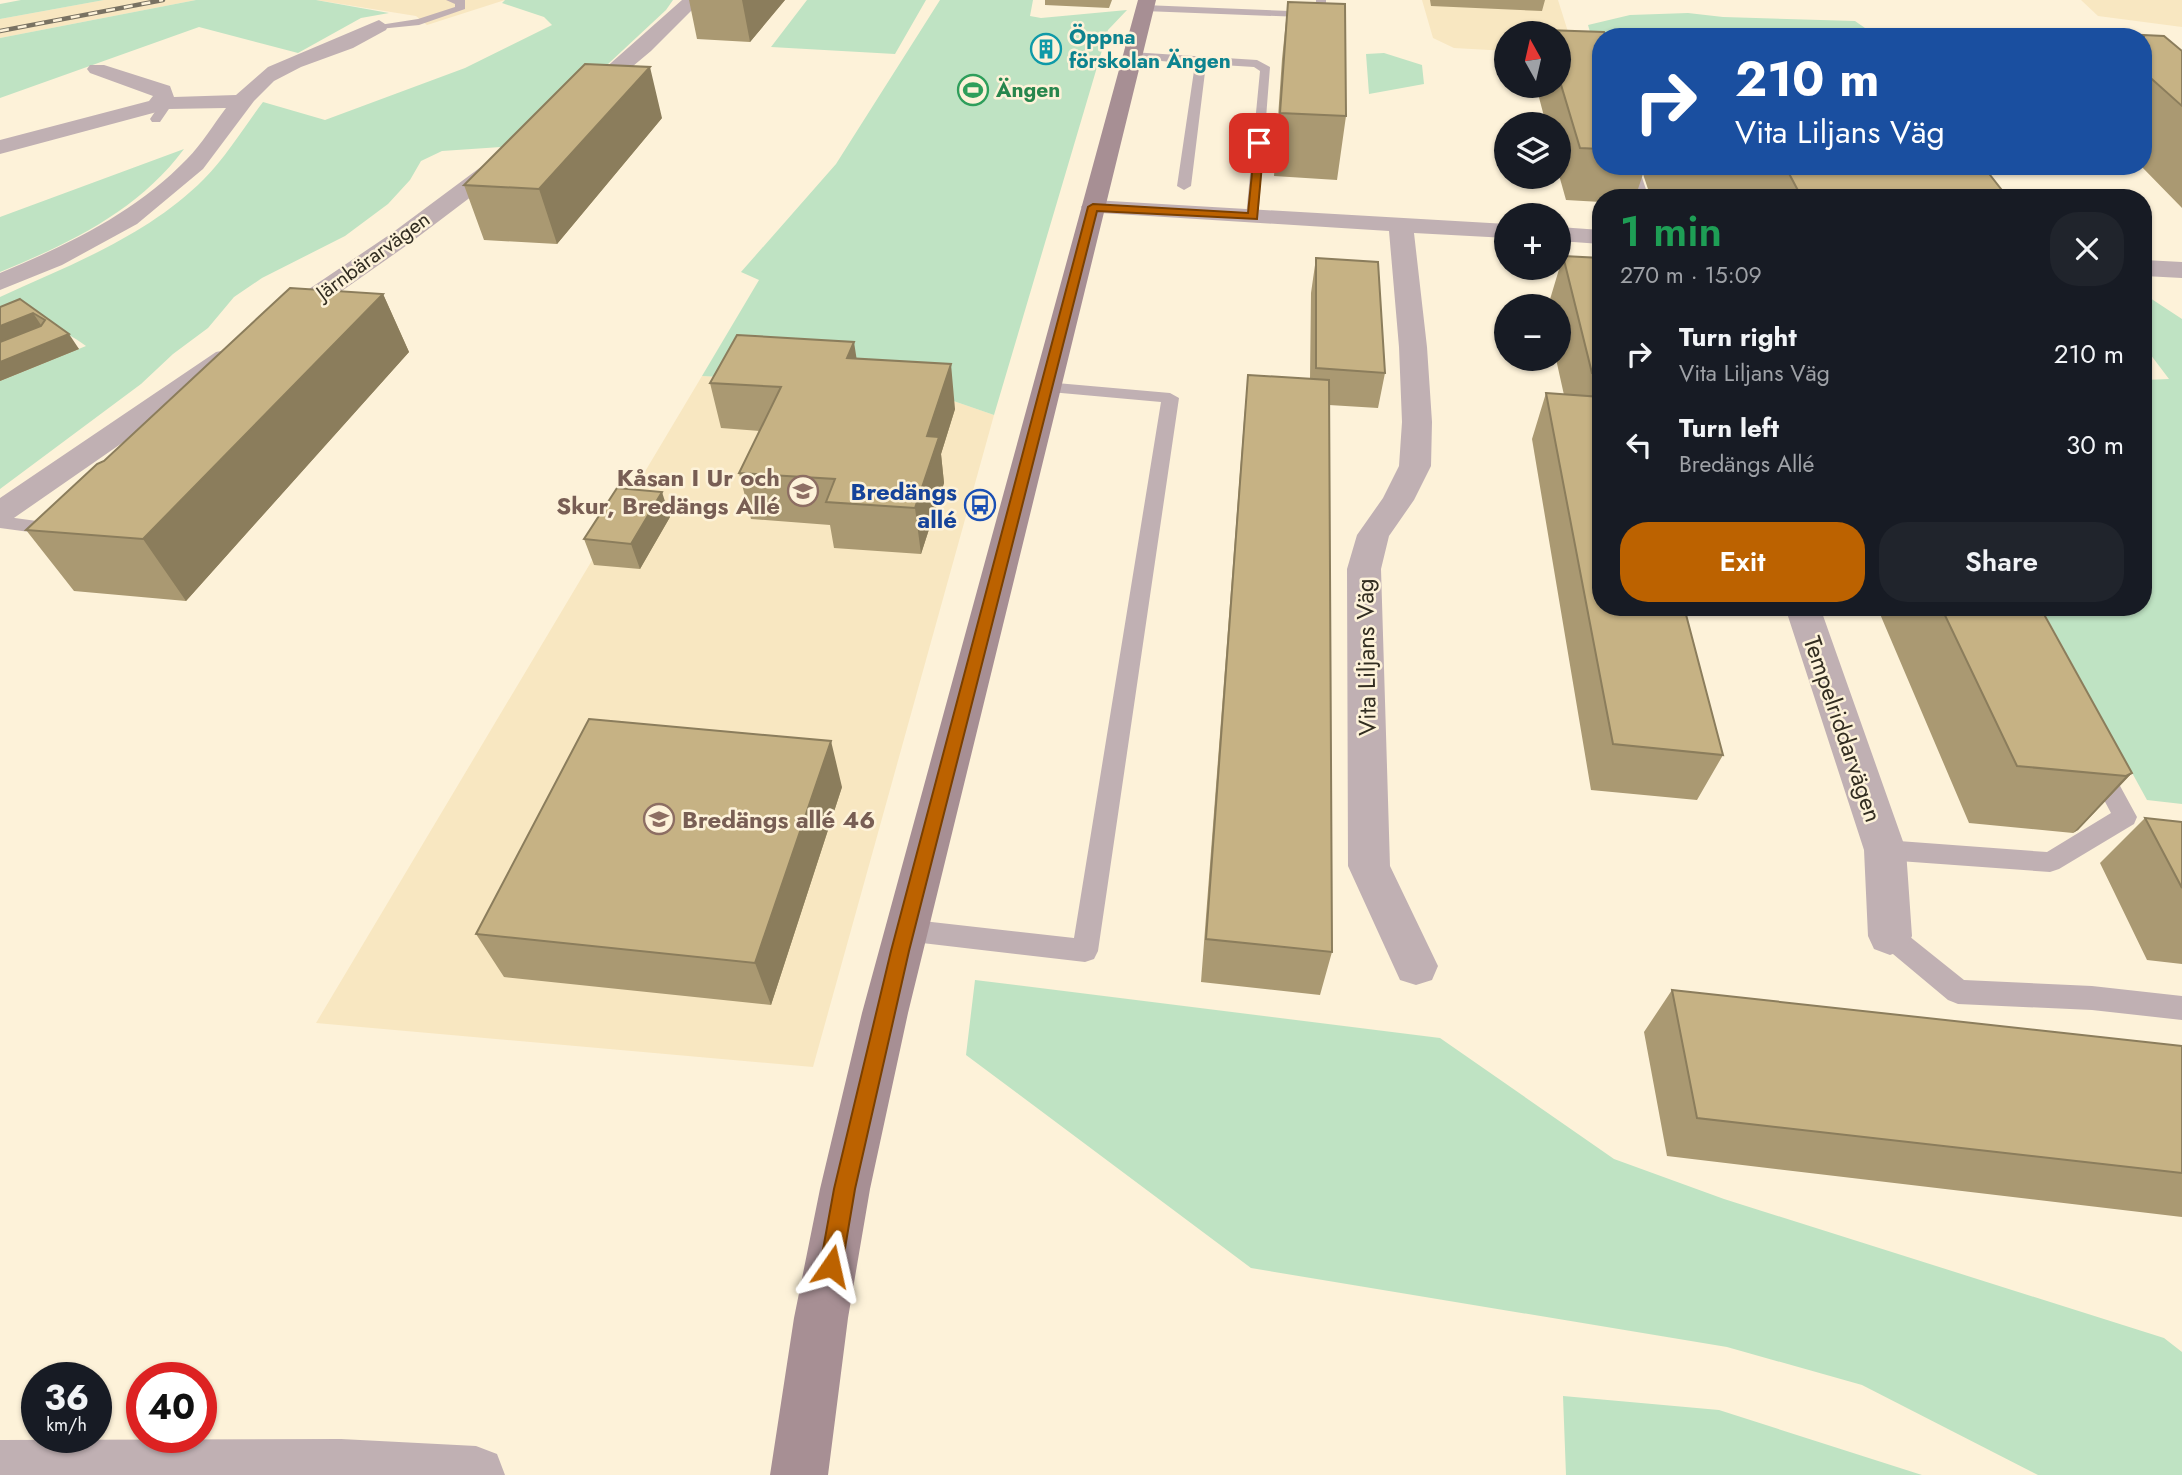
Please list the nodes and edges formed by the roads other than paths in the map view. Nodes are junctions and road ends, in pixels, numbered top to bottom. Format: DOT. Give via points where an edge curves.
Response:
graph roads {
  1 [pos="451,0"];
  2 [pos="693,0"];
  3 [pos="1321,0"];
  4 [pos="1145,4"];
  5 [pos="379,26"];
  6 [pos="1131,57"];
  7 [pos="1201,60"];
  8 [pos="97,69"];
  9 [pos="243,101"];
  10 [pos="160,109"];
  11 [pos="560,117"];
  12 [pos="530,141"];
  13 [pos="0,147"];
  14 [pos="1184,186"];
  15 [pos="1093,207"];
  16 [pos="1253,216"];
  17 [pos="1401,225"];
  18 [pos="1494,230"];
  19 [pos="1571,235"];
  20 [pos="1592,236"];
  21 [pos="2152,269"];
  22 [pos="2182,271"];
  23 [pos="0,282"];
  24 [pos="1045,387"];
  25 [pos="0,513"];
  26 [pos="0,523"];
  27 [pos="80,531"];
  28 [pos="1805,616"];
  29 [pos="2087,743"];
  30 [pos="1885,850"];
  31 [pos="905,930"];
  32 [pos="1890,936"];
  33 [pos="1416,966"];
  34 [pos="2182,1008"];
  35 [pos="0,1469"];
  36 [pos="475,1475"];
  37 [pos="799,1475"];
  1 -- 5 [label="lane" via="461,2 460,9 419,22"];
  2 -- 11 [label="street"];
  3 -- 4 [label="lane" via="1321,16"];
  4 -- 6 [label="street"];
  5 -- 9 [label="street" via="267,77"];
  6 -- 7 [label="lane"];
  6 -- 15 [label="street"];
  7 -- 14 [label="lane"];
  7 -- 16 [label="lane" via="1257,64 1266,70"];
  8 -- 10 [label="street" via="163,90"];
  9 -- 10 [label="street"];
  9 -- 23 [label="street" via="197,163 145,210 56,260"];
  10 -- 13 [label="street"];
  12 -- 25 [label="street, Järnbärarvägen" via="269,334"];
  15 -- 16 [label="street"];
  15 -- 24 [label="street"];
  16 -- 17 [label="street"];
  17 -- 18 [label="street"];
  17 -- 33 [label="street, Vita Liljans Väg" via="1417,422 1415,466 1373,536 1364,569 1369,866"];
  19 -- 20 [label="street"];
  21 -- 22 [label="street"];
  24 -- 31 [label="street"];
  24 -- 31 [label="lane" via="1170,398 1085,951"];
  26 -- 27 [label="lane"];
  28 -- 30 [label="street, Tempelriddarvägen"];
  29 -- 30 [label="lane, Tempelriddarvägen" via="2136,818 2050,862"];
  30 -- 32 [label="street, Tempelriddarvägen"];
  31 -- 37 [label="street" via="845,1189"];
  32 -- 34 [label="lane, Tempelriddarvägen" via="1958,992 2092,998"];
  35 -- 36 [label="street" via="341,1468"];
}
